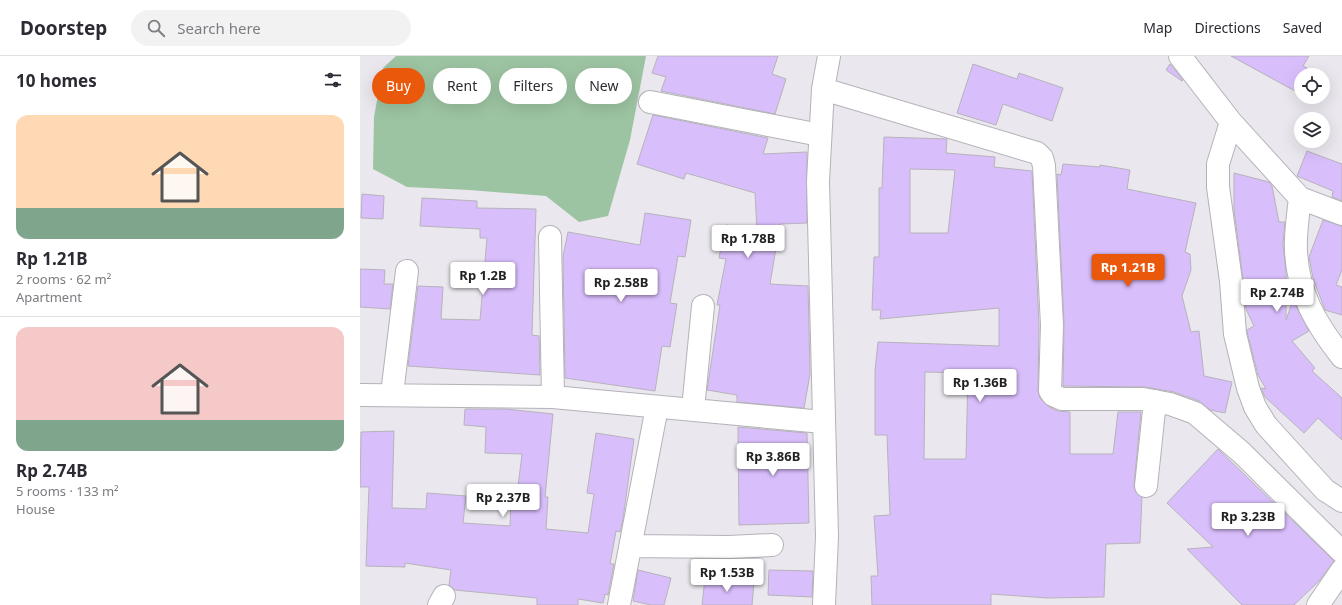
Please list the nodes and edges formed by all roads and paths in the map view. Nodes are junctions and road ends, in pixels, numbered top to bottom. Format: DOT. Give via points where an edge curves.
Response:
graph roads {
  1 [pos="829,56"];
  2 [pos="1180,56"];
  3 [pos="823,89"];
  4 [pos="650,102"];
  5 [pos="1231,122"];
  6 [pos="820,135"];
  7 [pos="1300,198"];
  8 [pos="1342,214"];
  9 [pos="550,237"];
  10 [pos="407,271"];
  11 [pos="703,306"];
  12 [pos="1342,357"];
  13 [pos="392,394"];
  14 [pos="360,395"];
  15 [pos="553,397"];
  16 [pos="1155,401"];
  17 [pos="658,407"];
  18 [pos="694,409"];
  19 [pos="823,422"];
  20 [pos="1146,486"];
  21 [pos="1342,501"];
  22 [pos="772,545"];
  23 [pos="632,546"];
  24 [pos="1342,552"];
  25 [pos="1342,570"];
  26 [pos="619,605"];
  27 [pos="824,605"];
  28 [pos="1318,605"];
  1 -- 3 [label="street"];
  2 -- 5 [label="street"];
  3 -- 6 [label="street"];
  3 -- 16 [label="street" via="1038,153 1044,166 1052,325 1050,391 1062,400"];
  4 -- 6 [label="street"];
  5 -- 7 [label="street"];
  5 -- 21 [label="street" via="1218,164 1218,187 1231,280 1235,334 1248,388 1255,407 1266,425 1325,490"];
  6 -- 19 [label="street" via="818,180"];
  7 -- 8 [label="street"];
  7 -- 12 [label="street" via="1296,251 1302,291 1317,321"];
  9 -- 15 [label="street"];
  10 -- 13 [label="street"];
  11 -- 18 [label="street"];
  13 -- 14 [label="street"];
  13 -- 15 [label="street"];
  15 -- 17 [label="street"];
  16 -- 20 [label="street"];
  16 -- 24 [label="street" via="1184,408 1202,417"];
  17 -- 18 [label="street"];
  17 -- 23 [label="street"];
  18 -- 19 [label="street"];
  19 -- 27 [label="street" via="827,536"];
  22 -- 23 [label="street" via="729,548"];
  23 -- 26 [label="street"];
  25 -- 28 [label="street"];
}
